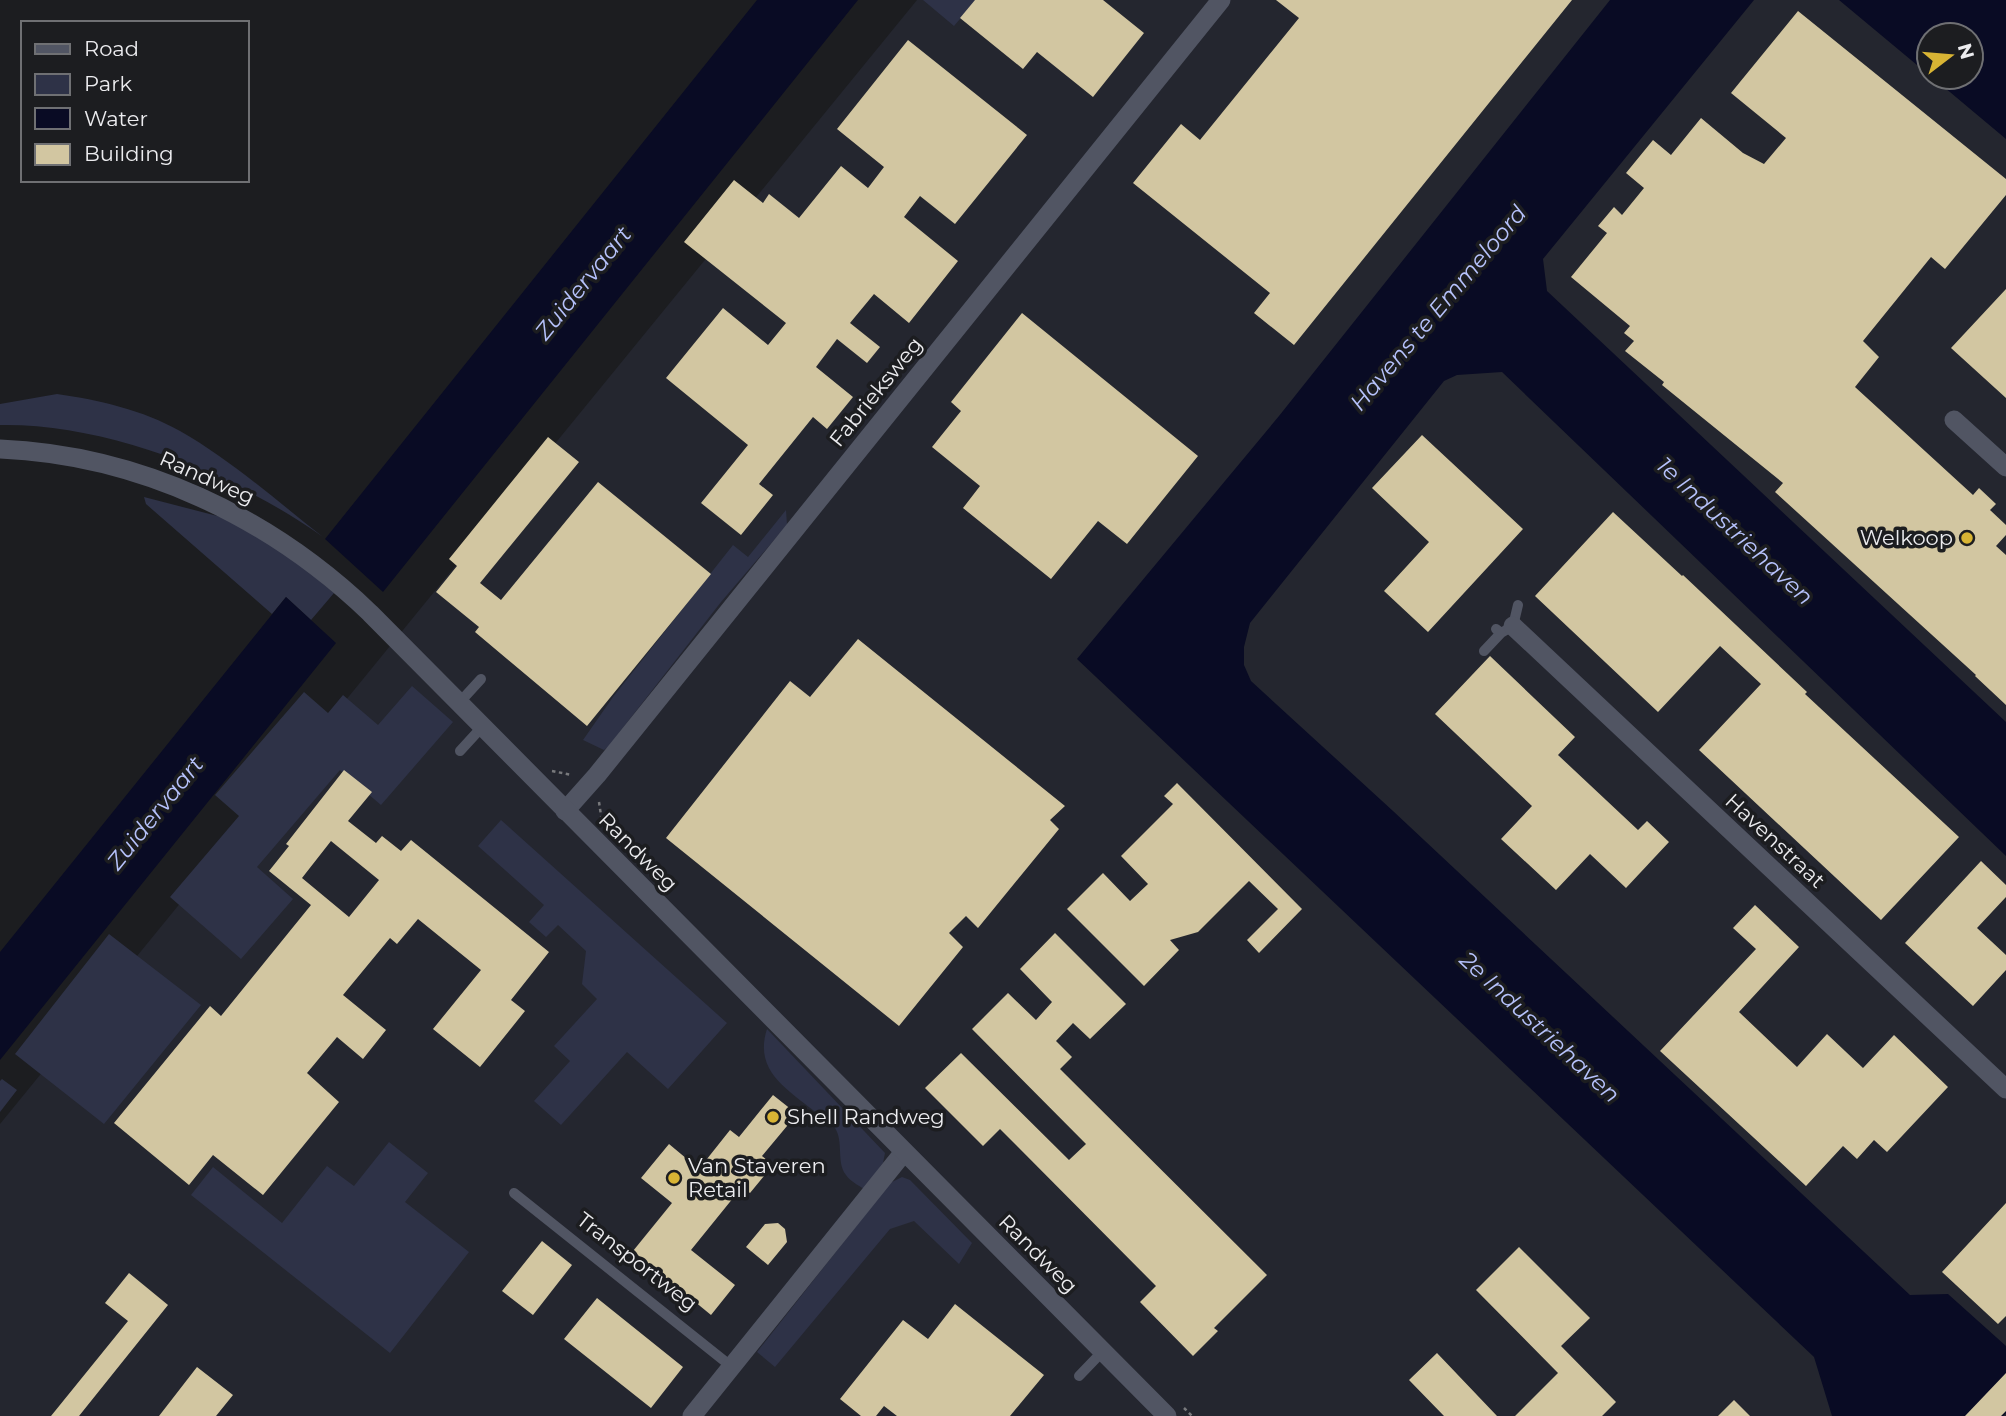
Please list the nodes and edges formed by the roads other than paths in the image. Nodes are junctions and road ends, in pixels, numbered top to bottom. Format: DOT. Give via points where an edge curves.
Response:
graph roads {
  1 [pos="1221,0"];
  2 [pos="1954,420"];
  3 [pos="0,449"];
  4 [pos="2006,467"];
  5 [pos="1518,605"];
  6 [pos="1503,629"];
  7 [pos="1484,651"];
  8 [pos="481,679"];
  9 [pos="458,704"];
  10 [pos="482,727"];
  11 [pos="460,751"];
  12 [pos="565,811"];
  13 [pos="2006,1089"];
  14 [pos="904,1152"];
  15 [pos="514,1193"];
  16 [pos="1103,1351"];
  17 [pos="732,1367"];
  18 [pos="1079,1376"];
  19 [pos="1176,1412"];
  20 [pos="692,1416"];
  1 -- 12 [label="street, Fabrieksweg" via="1006,273"];
  2 -- 4 [label="street"];
  3 -- 9 [label="street, Randweg" via="71,457 132,471 232,512 290,547 331,579"];
  5 -- 6 [label="lane"];
  6 -- 7 [label="lane"];
  6 -- 13 [label="street, Havenstraat"];
  8 -- 9 [label="lane"];
  9 -- 10 [label="street, Randweg"];
  10 -- 11 [label="lane"];
  10 -- 12 [label="street, Randweg"];
  12 -- 14 [label="street, Randweg"];
  14 -- 16 [label="street, Randweg"];
  14 -- 17 [label="street"];
  15 -- 17 [label="lane, Transportweg"];
  16 -- 18 [label="lane"];
  16 -- 19 [label="street, Randweg"];
  17 -- 20 [label="street"];
}
